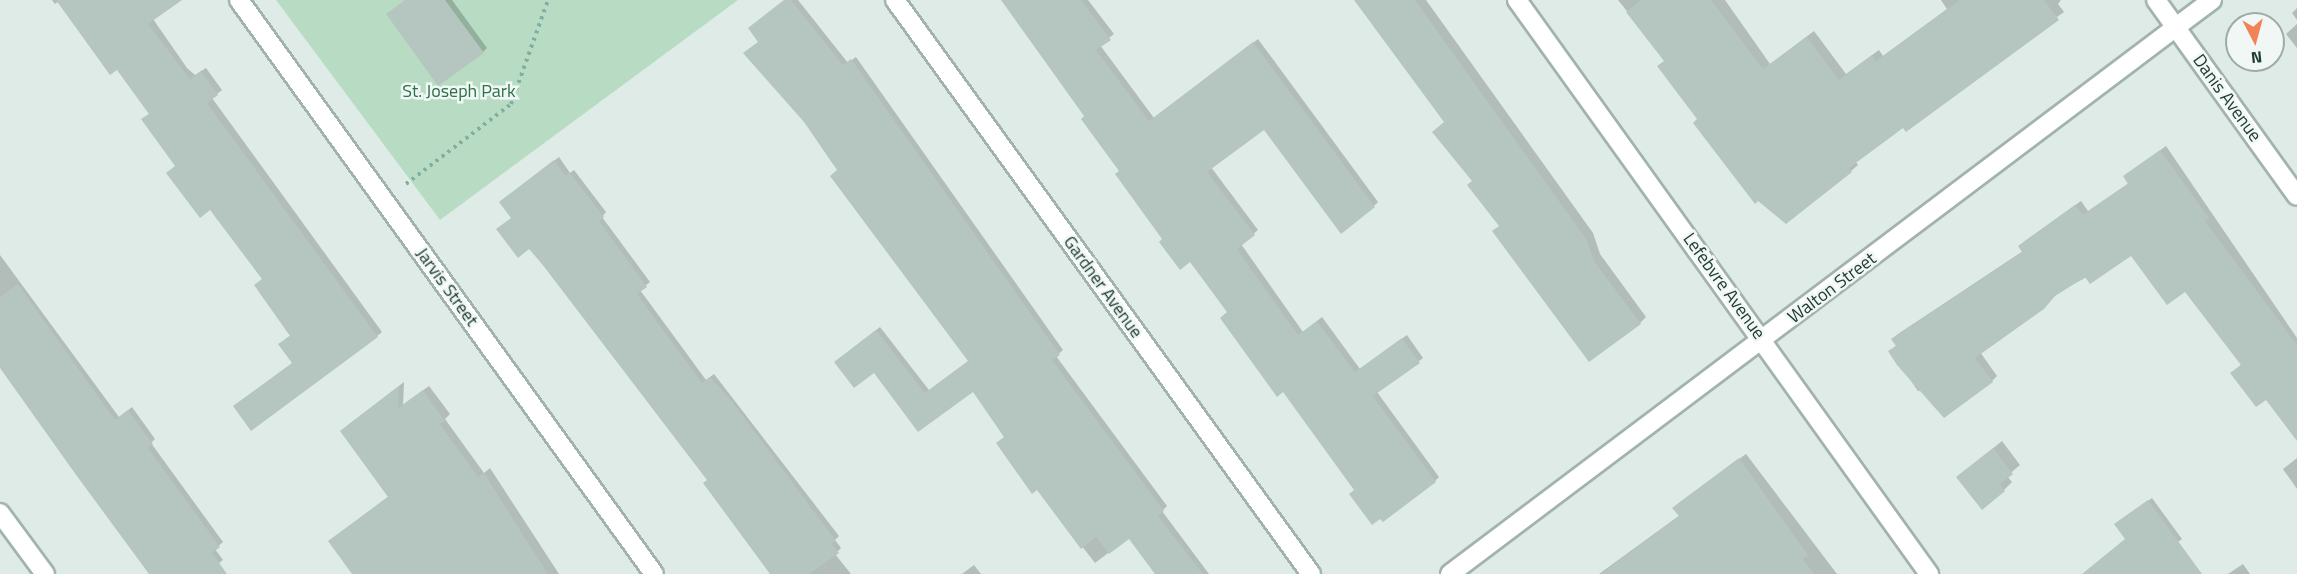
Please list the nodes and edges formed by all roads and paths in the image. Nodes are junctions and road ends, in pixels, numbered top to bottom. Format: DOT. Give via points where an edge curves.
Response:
graph roads {
  1 [pos="239,0"];
  2 [pos="548,0"];
  3 [pos="895,0"];
  4 [pos="1517,0"];
  5 [pos="2156,0"];
  6 [pos="2212,0"];
  7 [pos="2176,28"];
  8 [pos="2297,196"];
  9 [pos="384,200"];
  10 [pos="1763,340"];
  11 [pos="0,513"];
  12 [pos="45,574"];
  13 [pos="654,574"];
  14 [pos="1311,574"];
  15 [pos="1450,574"];
  16 [pos="1929,574"];
  1 -- 9 [label="street, Jarvis Street"];
  2 -- 9 [label="path" via="511,104"];
  3 -- 14 [label="street, Gardner Avenue"];
  4 -- 10 [label="street, Lefebvre Avenue"];
  5 -- 7 [label="street, Danis Avenue"];
  6 -- 7 [label="street, Walton Street"];
  7 -- 8 [label="street, Danis Avenue"];
  7 -- 10 [label="street, Walton Street"];
  9 -- 13 [label="street, Jarvis Street"];
  10 -- 15 [label="street, Walton Street"];
  10 -- 16 [label="street, Lefebvre Avenue"];
  11 -- 12 [label="street"];
}
